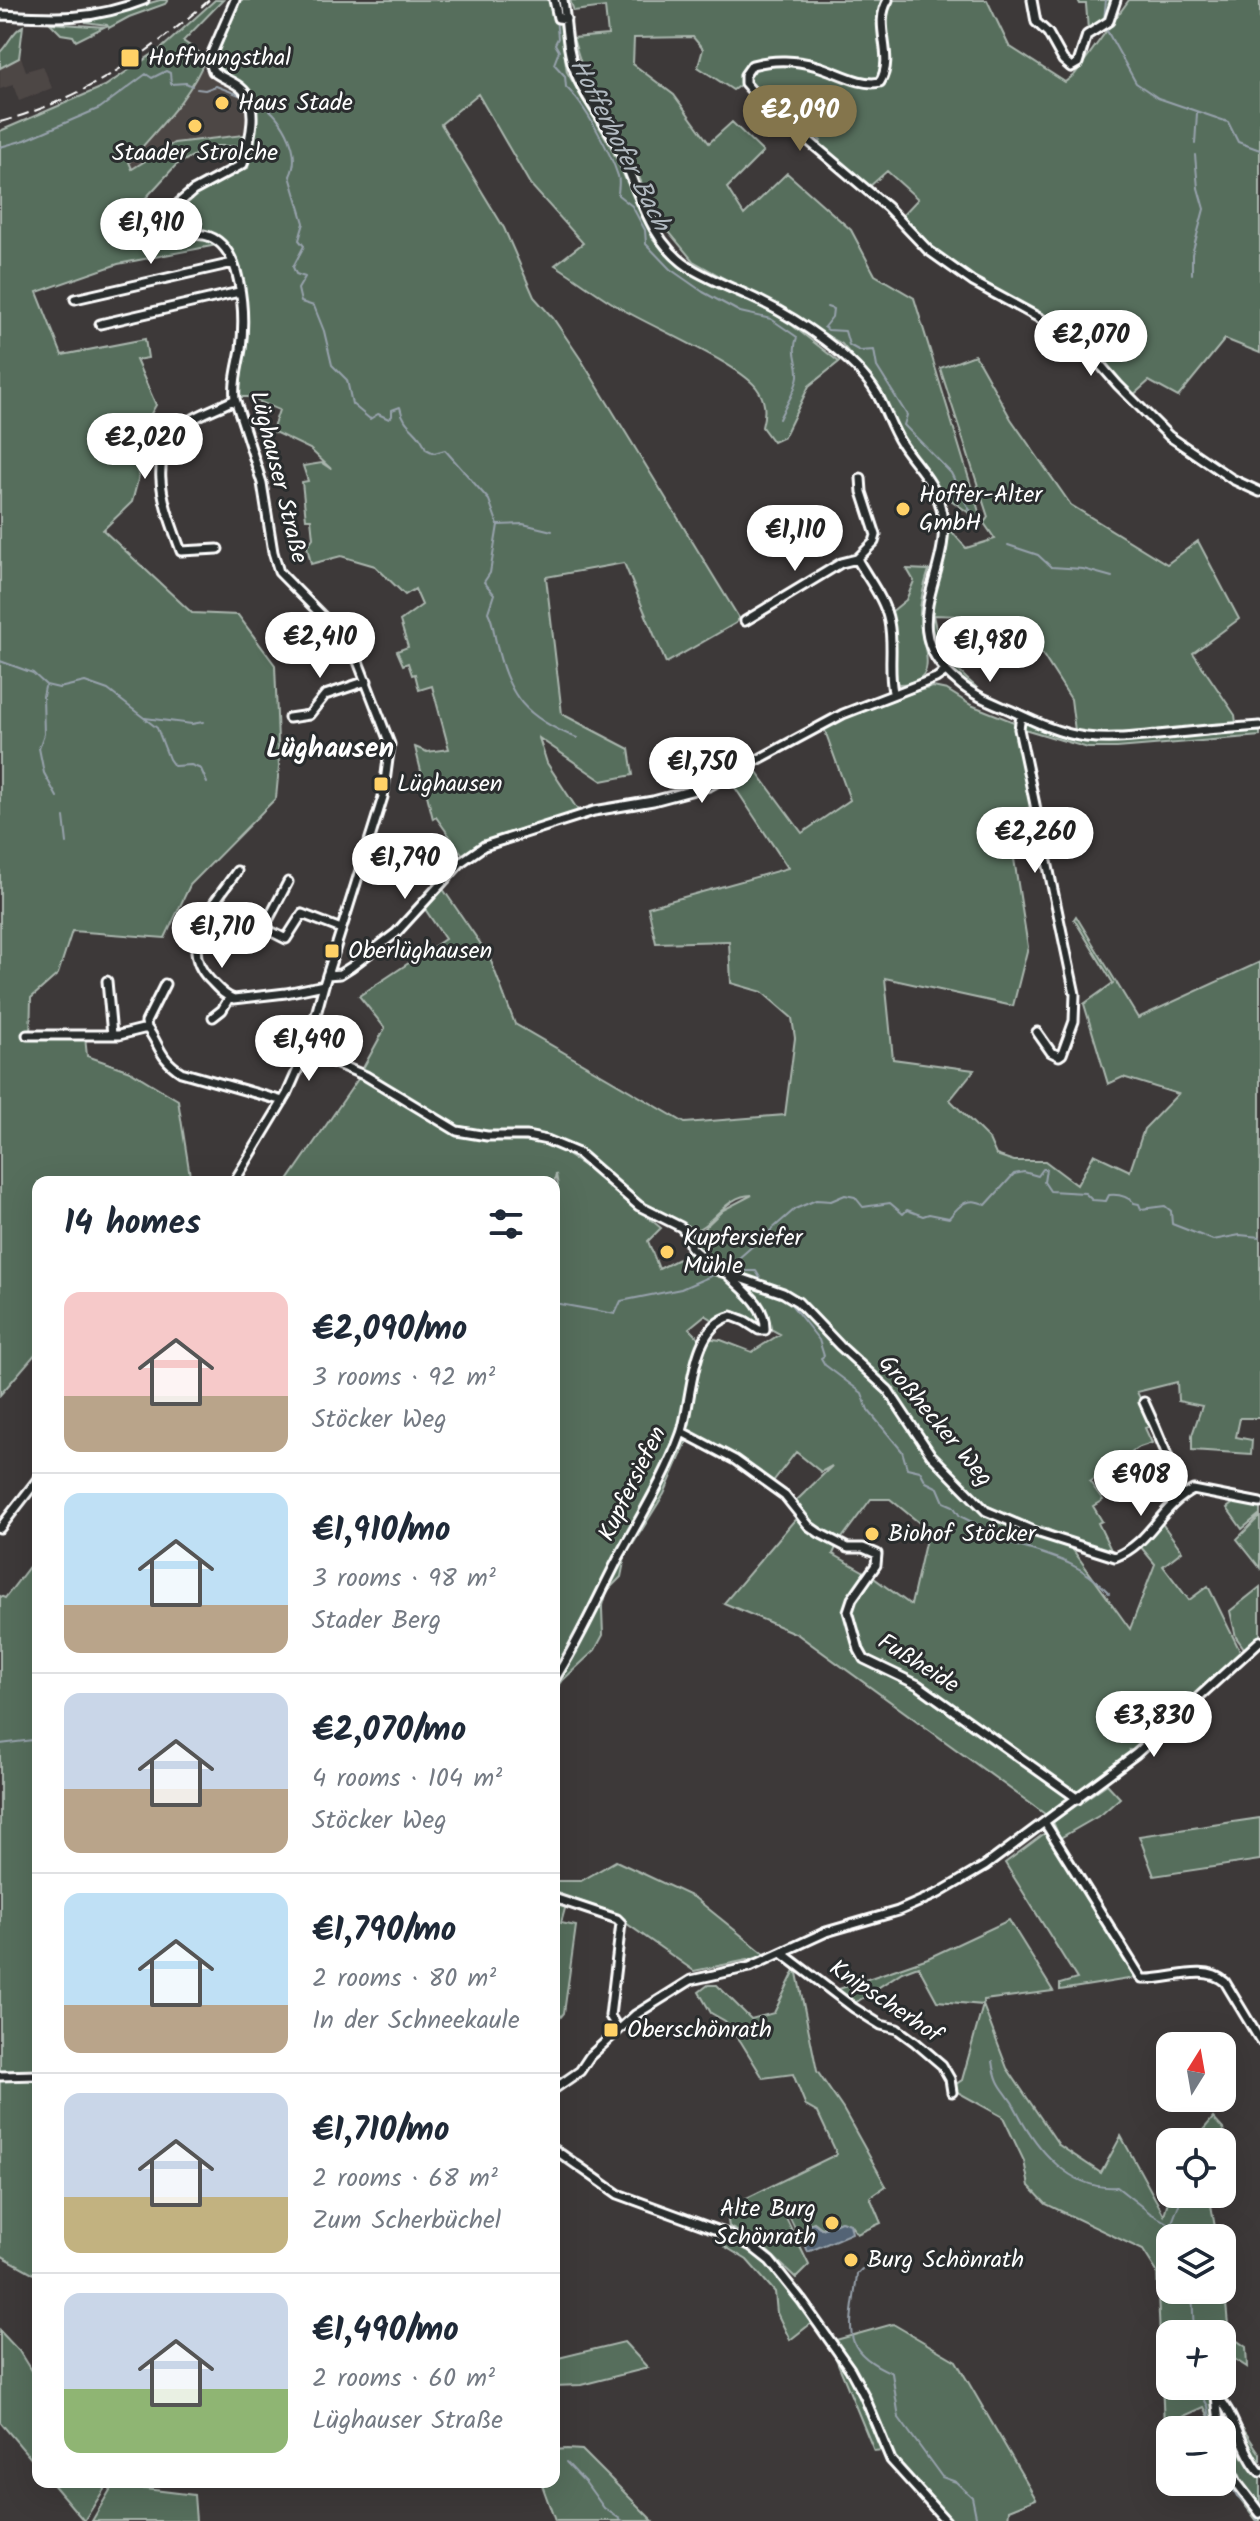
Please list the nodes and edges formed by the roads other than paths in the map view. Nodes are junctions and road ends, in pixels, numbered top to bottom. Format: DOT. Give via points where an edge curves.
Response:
graph roads {
  1 [pos="144,0"];
  2 [pos="235,0"];
  3 [pos="554,0"];
  4 [pos="563,0"];
  5 [pos="888,0"];
  6 [pos="1032,0"];
  7 [pos="1116,0"];
  8 [pos="124,4"];
  9 [pos="1,15"];
  10 [pos="566,19"];
  11 [pos="233,263"];
  12 [pos="239,292"];
  13 [pos="75,299"];
  14 [pos="100,324"];
  15 [pos="235,399"];
  16 [pos="861,478"];
  17 [pos="1260,492"];
  18 [pos="218,549"];
  19 [pos="857,559"];
  20 [pos="745,621"];
  21 [pos="946,671"];
  22 [pos="367,681"];
  23 [pos="893,692"];
  24 [pos="1021,716"];
  25 [pos="289,718"];
  26 [pos="1260,726"];
  27 [pos="237,871"];
  28 [pos="288,882"];
  29 [pos="341,929"];
  30 [pos="327,975"];
  31 [pos="107,981"];
  32 [pos="165,984"];
  33 [pos="324,985"];
  34 [pos="229,998"];
  35 [pos="213,1017"];
  36 [pos="147,1028"];
  37 [pos="1037,1032"];
  38 [pos="27,1035"];
  39 [pos="112,1035"];
  40 [pos="306,1051"];
  41 [pos="283,1101"];
  42 [pos="238,1176"];
  43 [pos="729,1276"];
  44 [pos="1144,1402"];
  45 [pos="682,1432"];
  46 [pos="32,1487"];
  47 [pos="1182,1496"];
  48 [pos="1260,1503"];
  49 [pos="0,1528"];
  50 [pos="1260,1641"];
  51 [pos="560,1669"];
  52 [pos="1078,1799"];
  53 [pos="1045,1823"];
  54 [pos="560,1900"];
  55 [pos="782,1953"];
  56 [pos="618,2029"];
  57 [pos="1260,2040"];
  58 [pos="32,2075"];
  59 [pos="0,2076"];
  60 [pos="560,2085"];
  61 [pos="952,2092"];
  62 [pos="560,2153"];
  63 [pos="1218,2416"];
  64 [pos="1231,2416"];
  65 [pos="1236,2430"];
  66 [pos="1260,2472"];
  67 [pos="1236,2481"];
  68 [pos="1260,2513"];
  69 [pos="946,2521"];
  1 -- 8 [label="street"];
  2 -- 11 [label="street" via="209,60 213,71 250,100 243,164 193,191 155,236 161,240 206,235 223,244"];
  3 -- 10 [label="street" via="558,18"];
  4 -- 10 [label="street"];
  5 -- 17 [label="street" via="881,15 886,58 880,82 871,84 793,61 752,65 745,83 887,207 928,250 973,282 1073,335 1169,436"];
  6 -- 7 [label="street" via="1036,22 1071,67 1078,63 1087,35 1111,19"];
  8 -- 9 [label="street" via="79,18"];
  10 -- 21 [label="street" via="578,79 620,150 664,243 689,267 794,320 859,372 932,485 944,530 926,624"];
  11 -- 12 [label="street, Lüghauser Straße"];
  11 -- 13 [label="street"];
  12 -- 14 [label="street"];
  12 -- 15 [label="street, Lüghauser Straße" via="242,337"];
  15 -- 18 [label="street" via="181,428 159,470 181,551"];
  15 -- 22 [label="street, Lüghauser Straße" via="262,483 279,572 352,646"];
  16 -- 19 [label="street" via="876,535"];
  19 -- 20 [label="street" via="841,563"];
  19 -- 23 [label="street" via="885,607"];
  21 -- 23 [label="street"];
  21 -- 24 [label="street" via="978,696"];
  22 -- 25 [label="street" via="325,695 309,715"];
  22 -- 29 [label="street, Lüghauser Straße" via="390,744 389,757 383,797"];
  23 -- 30 [label="street" via="709,786 594,811 473,851 396,933 340,974"];
  24 -- 26 [label="street" via="1062,732 1100,738"];
  24 -- 37 [label="street" via="1019,729 1075,994 1074,1021 1062,1054 1051,1052"];
  27 -- 34 [label="street" via="195,943 202,972"];
  28 -- 29 [label="street" via="287,893 264,928 286,939 302,914"];
  29 -- 30 [label="street, Lüghauser Straße"];
  30 -- 33 [label="street, Lüghauser Straße"];
  31 -- 39 [label="street"];
  32 -- 36 [label="street"];
  33 -- 34 [label="street"];
  33 -- 40 [label="street, Lüghauser Straße"];
  34 -- 35 [label="street"];
  36 -- 39 [label="street"];
  36 -- 41 [label="street" via="157,1049 181,1072"];
  38 -- 39 [label="street"];
  40 -- 41 [label="street, Lüghauser Straße"];
  40 -- 43 [label="street, Großhecker Weg" via="366,1076 457,1131 547,1140 578,1153 639,1206 681,1227 691,1248"];
  41 -- 42 [label="street, Lüghauser Straße"];
  43 -- 45 [label="street, Kupfersiefen" via="758,1305 765,1330 732,1316 709,1332 697,1357"];
  43 -- 47 [label="street, Großhecker Weg" via="798,1302 888,1390 931,1455 986,1511 1115,1557 1137,1546"];
  44 -- 47 [label="street"];
  45 -- 51 [label="street, Kupfersiefen"];
  45 -- 52 [label="street, Fußheide" via="735,1460 785,1496 819,1533 848,1548 877,1554 876,1565 848,1611 864,1659 918,1685"];
  46 -- 49 [label="street"];
  47 -- 48 [label="street" via="1193,1490"];
  50 -- 52 [label="street" via="1156,1738"];
  52 -- 53 [label="street"];
  53 -- 55 [label="street" via="939,1893"];
  53 -- 57 [label="street" via="1142,1979 1214,1974 1225,1982"];
  54 -- 56 [label="street" via="621,1923 610,2016"];
  55 -- 56 [label="street" via="750,1967 700,1977"];
  55 -- 61 [label="street, Knipscherhof" via="854,2008 915,2042 942,2065"];
  56 -- 60 [label="street"];
  58 -- 59 [label="street"];
  62 -- 69 [label="street" via="618,2194 725,2233 770,2261 850,2369 891,2460"];
  63 -- 64 [label="street" via="1216,2397 1225,2402"];
  65 -- 66 [label="street"];
  67 -- 68 [label="street"];
}
